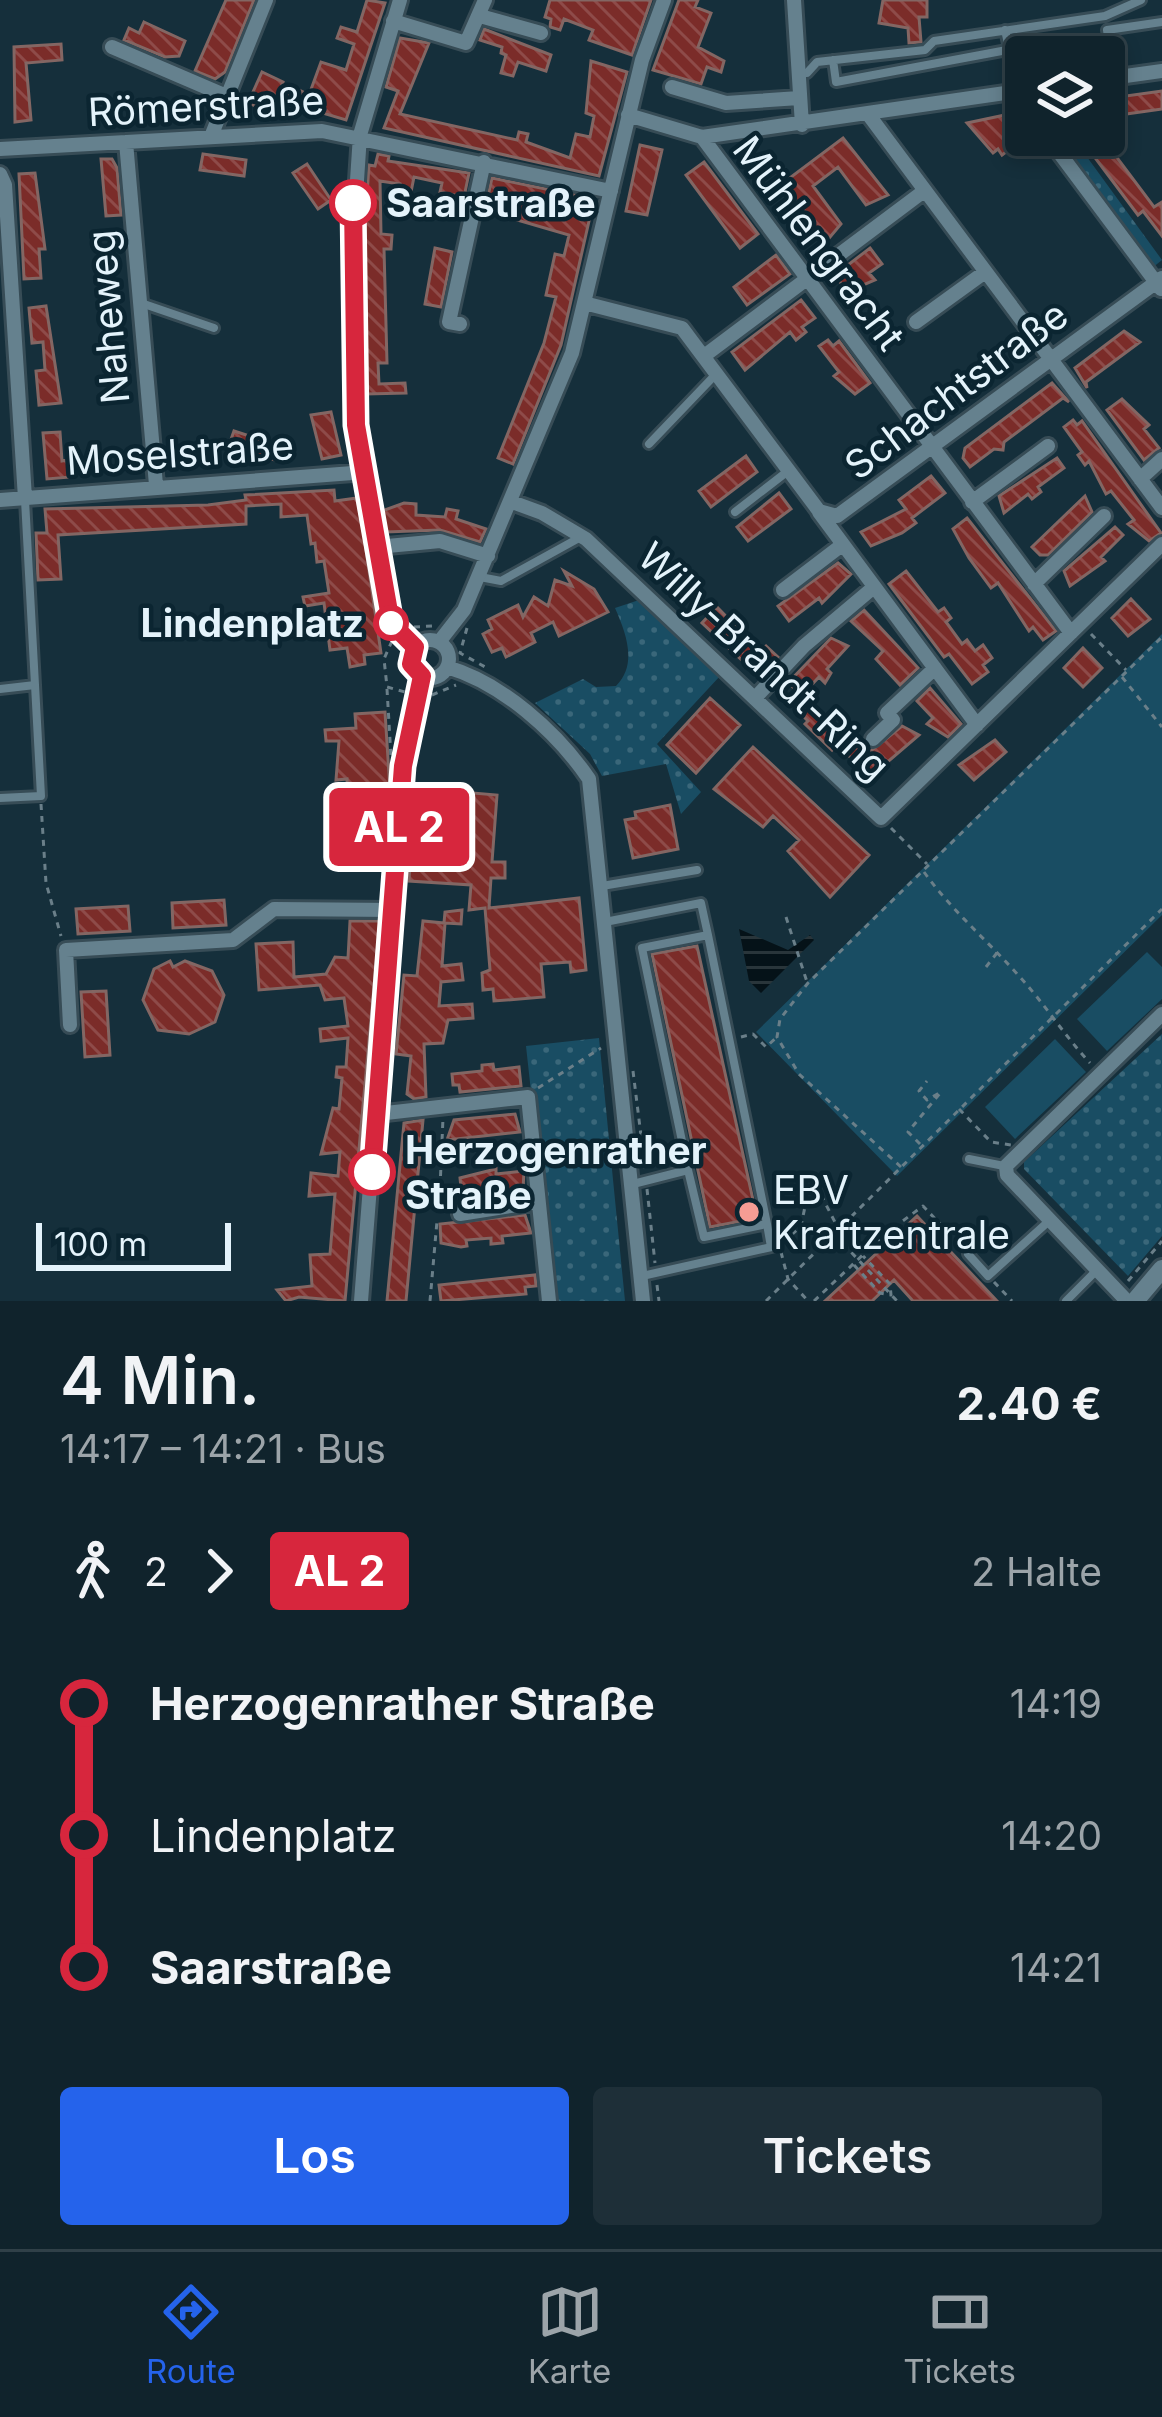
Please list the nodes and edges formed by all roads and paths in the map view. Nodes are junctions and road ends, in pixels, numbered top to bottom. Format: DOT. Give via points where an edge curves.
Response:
graph roads {
  1 [pos="266,0"];
  2 [pos="400,0"];
  3 [pos="664,0"];
  4 [pos="794,0"];
  5 [pos="1141,0"];
  6 [pos="482,8"];
  7 [pos="393,21"];
  8 [pos="1162,22"];
  9 [pos="1005,30"];
  10 [pos="541,33"];
  11 [pos="1006,36"];
  12 [pos="1108,36"];
  13 [pos="112,46"];
  14 [pos="1005,50"];
  15 [pos="833,60"];
  16 [pos="1162,71"];
  17 [pos="797,73"];
  18 [pos="1125,76"];
  19 [pos="672,87"];
  20 [pos="1005,93"];
  21 [pos="224,95"];
  22 [pos="800,98"];
  23 [pos="868,114"];
  24 [pos="628,115"];
  25 [pos="802,125"];
  26 [pos="212,134"];
  27 [pos="360,135"];
  28 [pos="702,137"];
  29 [pos="126,142"];
  30 [pos="0,149"];
  31 [pos="1062,156"];
  32 [pos="484,162"];
  33 [pos="0,174"];
  34 [pos="924,190"];
  35 [pos="610,191"];
  36 [pos="985,272"];
  37 [pos="805,280"];
  38 [pos="1160,284"];
  39 [pos="140,303"];
  40 [pos="584,303"];
  41 [pos="916,322"];
  42 [pos="460,324"];
  43 [pos="214,328"];
  44 [pos="704,356"];
  45 [pos="1051,360"];
  46 [pos="717,373"];
  47 [pos="650,444"];
  48 [pos="1048,446"];
  49 [pos="932,448"];
  50 [pos="1162,459"];
  51 [pos="789,470"];
  52 [pos="365,472"];
  53 [pos="1140,479"];
  54 [pos="156,485"];
  55 [pos="26,498"];
  56 [pos="0,500"];
  57 [pos="512,502"];
  58 [pos="972,502"];
  59 [pos="1162,508"];
  60 [pos="819,511"];
  61 [pos="735,512"];
  62 [pos="1104,516"];
  63 [pos="581,537"];
  64 [pos="1162,544"];
  65 [pos="842,545"];
  66 [pos="377,547"];
  67 [pos="488,556"];
  68 [pos="478,576"];
  69 [pos="1034,584"];
  70 [pos="874,586"];
  71 [pos="782,590"];
  72 [pos="471,618"];
  73 [pos="1076,628"];
  74 [pos="457,632"];
  75 [pos="401,634"];
  76 [pos="1162,637"];
  77 [pos="439,642"];
  78 [pos="415,647"];
  79 [pos="447,667"];
  80 [pos="935,668"];
  81 [pos="1127,671"];
  82 [pos="495,674"];
  83 [pos="422,676"];
  84 [pos="1121,677"];
  85 [pos="460,685"];
  86 [pos="35,686"];
  87 [pos="387,687"];
  88 [pos="0,688"];
  89 [pos="417,694"];
  90 [pos="756,697"];
  91 [pos="976,725"];
  92 [pos="1162,727"];
  93 [pos="873,739"];
  94 [pos="392,764"];
  95 [pos="41,796"];
  96 [pos="0,798"];
  97 [pos="880,818"];
  98 [pos="928,865"];
  99 [pos="697,870"];
  100 [pos="923,871"];
  101 [pos="602,886"];
  102 [pos="1162,909"];
  103 [pos="394,910"];
  104 [pos="786,917"];
  105 [pos="605,922"];
  106 [pos="708,935"];
  107 [pos="65,950"];
  108 [pos="999,951"];
  109 [pos="986,967"];
  110 [pos="808,983"];
  111 [pos="1162,1014"];
  112 [pos="1050,1020"];
  113 [pos="70,1025"];
  114 [pos="602,1036"];
  115 [pos="777,1037"];
  116 [pos="728,1040"];
  117 [pos="629,1059"];
  118 [pos="1100,1073"];
  119 [pos="927,1081"];
  120 [pos="528,1097"];
  121 [pos="443,1107"];
  122 [pos="959,1109"];
  123 [pos="377,1114"];
  124 [pos="922,1146"];
  125 [pos="1017,1150"];
  126 [pos="969,1159"];
  127 [pos="1006,1166"];
  128 [pos="901,1167"];
  129 [pos="688,1170"];
  130 [pos="639,1183"];
  131 [pos="440,1188"];
  132 [pos="537,1202"];
  133 [pos="460,1214"];
  134 [pos="1050,1220"];
  135 [pos="437,1221"];
  136 [pos="767,1224"];
  137 [pos="836,1231"];
  138 [pos="1162,1241"];
  139 [pos="776,1246"];
  140 [pos="968,1253"];
  141 [pos="857,1259"];
  142 [pos="1162,1269"];
  143 [pos="1097,1270"];
  144 [pos="648,1274"];
  145 [pos="988,1276"];
  146 [pos="788,1279"];
  147 [pos="1127,1298"];
  148 [pos="361,1301"];
  149 [pos="430,1301"];
  150 [pos="549,1301"];
  151 [pos="643,1301"];
  152 [pos="659,1301"];
  153 [pos="766,1301"];
  154 [pos="811,1301"];
  155 [pos="897,1301"];
  156 [pos="1012,1301"];
  157 [pos="1066,1301"];
  1 -- 21 [label="street"];
  2 -- 7 [label="street"];
  3 -- 24 [label="street"];
  4 -- 17 [label="street"];
  5 -- 9 [label="lane" via="1105,16"];
  6 -- 7 [label="street" via="466,44"];
  6 -- 10 [label="street"];
  7 -- 27 [label="street"];
  8 -- 12 [label="lane" via="1107,30"];
  9 -- 11 [label="lane"];
  9 -- 15 [label="lane" via="934,41 926,50"];
  13 -- 21 [label="street"];
  14 -- 15 [label="lane" via="836,82"];
  15 -- 17 [label="lane"];
  16 -- 18 [label="street"];
  17 -- 22 [label="street"];
  19 -- 22 [label="street" via="726,103"];
  20 -- 23 [label="street"];
  21 -- 26 [label="street"];
  22 -- 25 [label="street"];
  23 -- 25 [label="street"];
  23 -- 34 [label="street"];
  24 -- 28 [label="street"];
  24 -- 35 [label="street"];
  25 -- 28 [label="street"];
  26 -- 27 [label="street, Römerstraße"];
  26 -- 29 [label="street, Römerstraße"];
  27 -- 32 [label="street, Römerstraße"];
  27 -- 52 [label="street" via="351,271"];
  28 -- 37 [label="street, Mühlengracht"];
  29 -- 30 [label="street, Römerstraße"];
  29 -- 39 [label="street, Naheweg"];
  31 -- 38 [label="street"];
  32 -- 35 [label="street, Römerstraße"];
  32 -- 42 [label="street" via="449,322"];
  33 -- 55 [label="street"];
  34 -- 36 [label="street"];
  34 -- 37 [label="street"];
  35 -- 40 [label="street"];
  36 -- 41 [label="street"];
  36 -- 45 [label="street"];
  37 -- 44 [label="street"];
  37 -- 49 [label="street, Mühlengracht"];
  38 -- 45 [label="street, Schachtstraße"];
  39 -- 43 [label="lane"];
  39 -- 54 [label="street, Naheweg"];
  40 -- 44 [label="street, Schachtstraße" via="674,323"];
  40 -- 57 [label="street"];
  44 -- 46 [label="street, Schachtstraße"];
  45 -- 49 [label="street, Schachtstraße"];
  45 -- 53 [label="street"];
  46 -- 47 [label="lane"];
  46 -- 51 [label="street, Schachtstraße"];
  48 -- 58 [label="street"];
  49 -- 58 [label="street, Mühlengracht"];
  49 -- 60 [label="street, Schachtstraße" via="848,513"];
  50 -- 53 [label="street"];
  51 -- 60 [label="street, Schachtstraße"];
  51 -- 61 [label="lane"];
  52 -- 54 [label="street, Moselstraße"];
  52 -- 66 [label="street"];
  53 -- 59 [label="street"];
  54 -- 55 [label="street, Moselstraße"];
  55 -- 56 [label="street, Moselstraße"];
  55 -- 86 [label="lane"];
  57 -- 63 [label="street, Willy-Brandt-Ring"];
  57 -- 67 [label="street"];
  58 -- 69 [label="street, Mühlengracht"];
  60 -- 65 [label="street"];
  62 -- 69 [label="street"];
  63 -- 68 [label="lane" via="501,581"];
  63 -- 90 [label="street, Willy-Brandt-Ring"];
  64 -- 73 [label="street, Willy-Brandt-Ring"];
  65 -- 70 [label="street"];
  65 -- 71 [label="street"];
  66 -- 67 [label="street" via="440,541"];
  66 -- 75 [label="street" via="391,623"];
  67 -- 68 [label="street"];
  68 -- 74 [label="street"];
  69 -- 73 [label="street, Mühlengracht"];
  70 -- 80 [label="street"];
  70 -- 90 [label="street"];
  72 -- 74 [label="path"];
  73 -- 81 [label="path"];
  73 -- 91 [label="street, Willy-Brandt-Ring"];
  74 -- 75 [label="path" via="442,620"];
  74 -- 77 [label="street"];
  74 -- 82 [label="path" via="460,653"];
  75 -- 78 [label="street"];
  75 -- 87 [label="path" via="387,645"];
  76 -- 81 [label="path"];
  77 -- 78 [label="street"];
  77 -- 79 [label="street"];
  78 -- 83 [label="street" via="411,664"];
  79 -- 83 [label="street"];
  79 -- 101 [label="street" via="488,682 578,763 594,800"];
  80 -- 91 [label="street"];
  80 -- 93 [label="street" via="887,713 893,720"];
  81 -- 84 [label="path"];
  83 -- 89 [label="street"];
  84 -- 92 [label="path"];
  84 -- 98 [label="path"];
  85 -- 89 [label="path"];
  86 -- 88 [label="lane"];
  86 -- 95 [label="lane"];
  87 -- 89 [label="path"];
  87 -- 94 [label="path"];
  89 -- 103 [label="street" via="403,766"];
  90 -- 97 [label="street, Willy-Brandt-Ring"];
  91 -- 97 [label="street, Willy-Brandt-Ring"];
  95 -- 96 [label="lane"];
  95 -- 107 [label="path" via="46,883"];
  97 -- 98 [label="path"];
  98 -- 100 [label="path"];
  99 -- 101 [label="lane"];
  100 -- 108 [label="path" via="948,907"];
  100 -- 110 [label="path"];
  101 -- 105 [label="street"];
  102 -- 112 [label="path"];
  103 -- 107 [label="street" via="274,909 233,940"];
  103 -- 123 [label="street"];
  104 -- 110 [label="path"];
  105 -- 106 [label="lane" via="701,903"];
  105 -- 130 [label="street"];
  106 -- 116 [label="lane"];
  106 -- 129 [label="lane" via="642,948"];
  107 -- 113 [label="street"];
  108 -- 109 [label="path"];
  108 -- 112 [label="path"];
  110 -- 115 [label="path" via="780,1019"];
  111 -- 118 [label="street"];
  112 -- 118 [label="path"];
  112 -- 122 [label="path"];
  114 -- 120 [label="path" via="604,1047"];
  115 -- 116 [label="path" via="766,1047 753,1034"];
  115 -- 128 [label="path" via="800,1074"];
  116 -- 136 [label="lane"];
  117 -- 130 [label="path" via="638,1086"];
  118 -- 125 [label="street"];
  119 -- 124 [label="path" via="919,1091 927,1100 941,1092 908,1132"];
  120 -- 121 [label="street"];
  120 -- 132 [label="street"];
  121 -- 123 [label="street"];
  121 -- 131 [label="path"];
  122 -- 124 [label="path"];
  122 -- 125 [label="path" via="991,1142"];
  123 -- 148 [label="street"];
  124 -- 128 [label="path"];
  125 -- 127 [label="street"];
  126 -- 127 [label="lane"];
  127 -- 134 [label="street"];
  128 -- 137 [label="path"];
  129 -- 130 [label="lane"];
  129 -- 136 [label="lane" via="704,1238"];
  130 -- 144 [label="street"];
  130 -- 144 [label="path"];
  132 -- 133 [label="street"];
  132 -- 150 [label="street"];
  134 -- 143 [label="street"];
  134 -- 145 [label="lane"];
  135 -- 149 [label="path"];
  136 -- 139 [label="lane"];
  137 -- 139 [label="path" via="822,1197 808,1192 802,1226"];
  137 -- 141 [label="path"];
  137 -- 146 [label="path"];
  138 -- 147 [label="path"];
  139 -- 144 [label="lane"];
  139 -- 146 [label="path"];
  140 -- 141 [label="path" via="923,1206"];
  140 -- 145 [label="lane"];
  141 -- 154 [label="path"];
  141 -- 155 [label="path"];
  142 -- 147 [label="street"];
  143 -- 147 [label="street"];
  143 -- 157 [label="lane"];
  144 -- 151 [label="street"];
  144 -- 152 [label="path"];
  145 -- 156 [label="path"];
  146 -- 153 [label="path"];
  146 -- 154 [label="path"];
}
